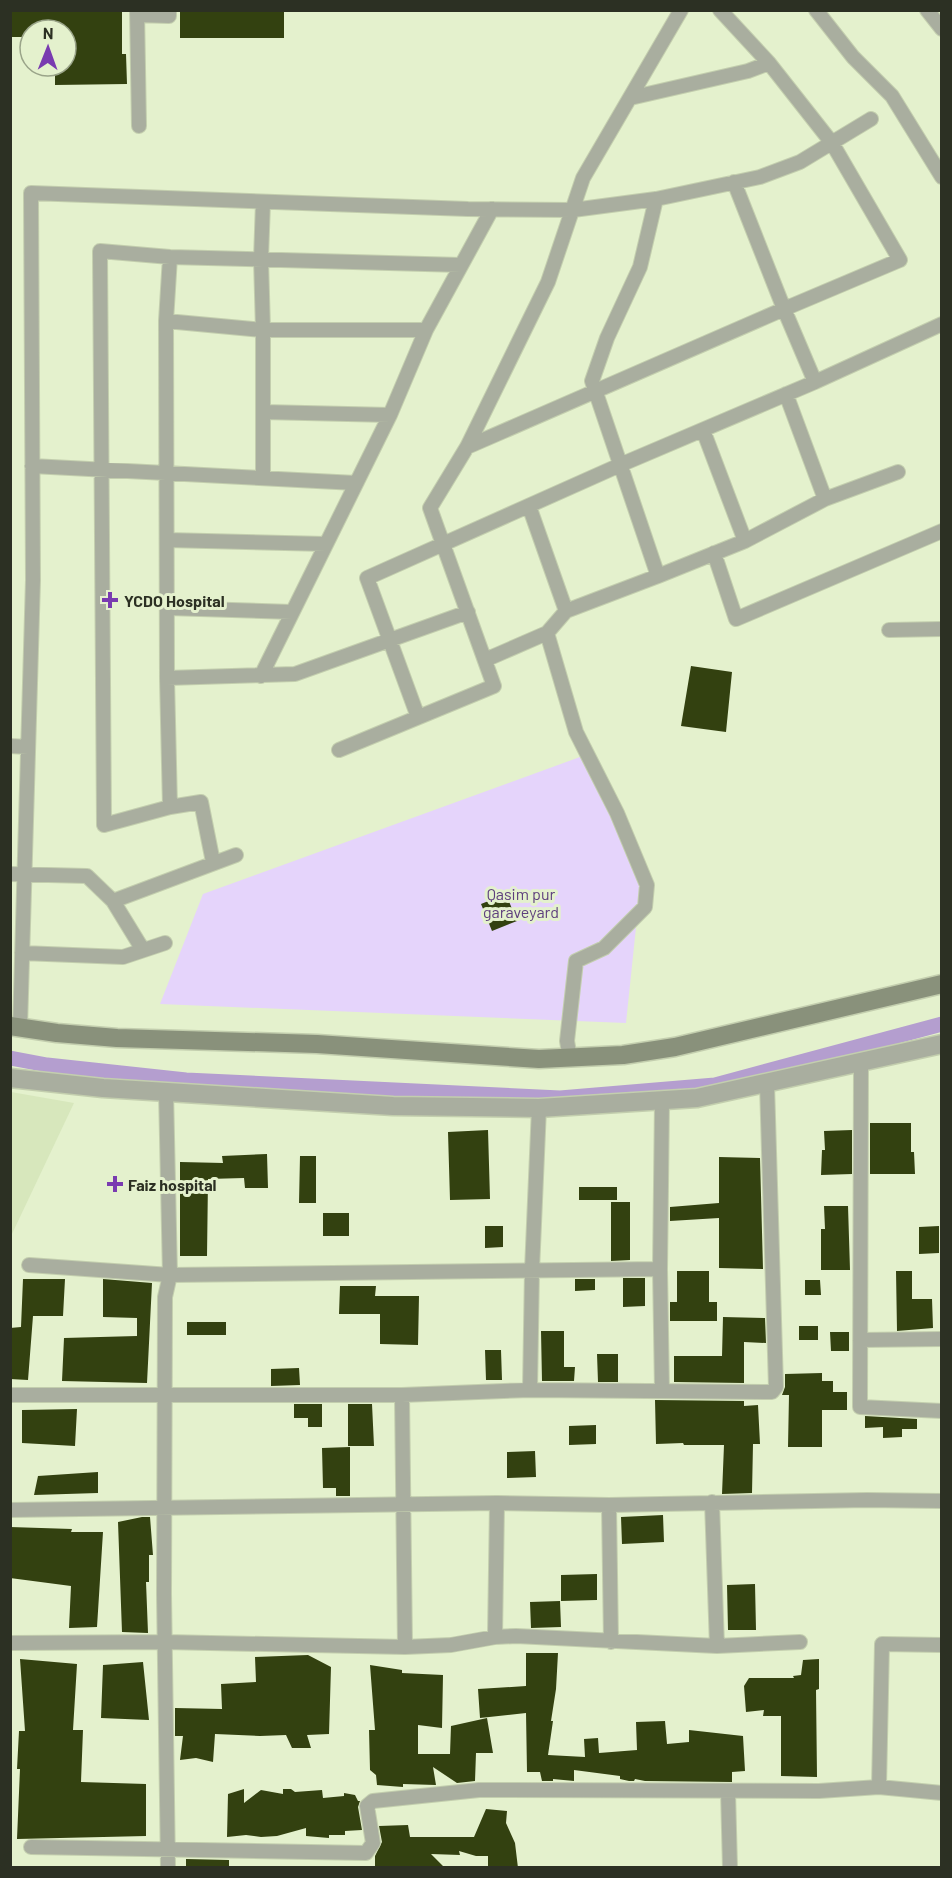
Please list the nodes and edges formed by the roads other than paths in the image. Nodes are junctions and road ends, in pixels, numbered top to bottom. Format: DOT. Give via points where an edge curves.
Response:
graph roads {
  1 [pos="169,10"];
  2 [pos="681,10"];
  3 [pos="720,10"];
  4 [pos="816,10"];
  5 [pos="927,10"];
  6 [pos="137,13"];
  7 [pos="942,29"];
  8 [pos="769,63"];
  9 [pos="630,98"];
  10 [pos="871,119"];
  11 [pos="139,126"];
  12 [pos="832,143"];
  13 [pos="942,177"];
  14 [pos="734,182"];
  15 [pos="656,199"];
  16 [pos="263,202"];
  17 [pos="492,209"];
  18 [pos="573,210"];
  19 [pos="171,256"];
  20 [pos="261,259"];
  21 [pos="461,265"];
  22 [pos="784,309"];
  23 [pos="166,321"];
  24 [pos="942,324"];
  25 [pos="263,330"];
  26 [pos="426,330"];
  27 [pos="815,382"];
  28 [pos="595,391"];
  29 [pos="786,394"];
  30 [pos="263,412"];
  31 [pos="390,415"];
  32 [pos="703,430"];
  33 [pos="467,447"];
  34 [pos="620,465"];
  35 [pos="32,466"];
  36 [pos="102,469"];
  37 [pos="898,472"];
  38 [pos="166,473"];
  39 [pos="263,478"];
  40 [pos="356,483"];
  41 [pos="825,499"];
  42 [pos="528,506"];
  43 [pos="942,531"];
  44 [pos="167,540"];
  45 [pos="745,541"];
  46 [pos="326,544"];
  47 [pos="443,544"];
  48 [pos="714,553"];
  49 [pos="658,576"];
  50 [pos="168,608"];
  51 [pos="566,611"];
  52 [pos="292,612"];
  53 [pos="468,612"];
  54 [pos="942,629"];
  55 [pos="889,630"];
  56 [pos="547,633"];
  57 [pos="390,640"];
  58 [pos="485,660"];
  59 [pos="261,676"];
  60 [pos="167,678"];
  61 [pos="418,717"];
  62 [pos="10,746"];
  63 [pos="28,747"];
  64 [pos="339,750"];
  65 [pos="170,807"];
  66 [pos="236,855"];
  67 [pos="213,862"];
  68 [pos="17,874"];
  69 [pos="113,901"];
  70 [pos="165,943"];
  71 [pos="143,951"];
  72 [pos="22,953"];
  73 [pos="942,984"];
  74 [pos="15,1027"];
  75 [pos="942,1044"];
  76 [pos="570,1058"];
  77 [pos="861,1063"];
  78 [pos="10,1078"];
  79 [pos="767,1084"];
  80 [pos="166,1091"];
  81 [pos="662,1101"];
  82 [pos="539,1108"];
  83 [pos="29,1264"];
  84 [pos="660,1269"];
  85 [pos="532,1270"];
  86 [pos="170,1275"];
  87 [pos="942,1339"];
  88 [pos="860,1340"];
  89 [pos="530,1390"];
  90 [pos="662,1390"];
  91 [pos="10,1395"];
  92 [pos="165,1395"];
  93 [pos="402,1395"];
  94 [pos="942,1411"];
  95 [pos="942,1501"];
  96 [pos="712,1502"];
  97 [pos="497,1503"];
  98 [pos="403,1504"];
  99 [pos="609,1505"];
  100 [pos="166,1508"];
  101 [pos="10,1510"];
  102 [pos="495,1637"];
  103 [pos="165,1642"];
  104 [pos="611,1642"];
  105 [pos="800,1642"];
  106 [pos="10,1643"];
  107 [pos="942,1645"];
  108 [pos="717,1646"];
  109 [pos="405,1647"];
  110 [pos="879,1787"];
  111 [pos="728,1791"];
  112 [pos="942,1793"];
  113 [pos="31,1847"];
  114 [pos="168,1849"];
  115 [pos="168,1868"];
  116 [pos="730,1868"];
  1 -- 6 [label="street" via="169,16"];
  2 -- 9 [label="street"];
  3 -- 8 [label="street"];
  4 -- 13 [label="street" via="853,57 892,96"];
  5 -- 7 [label="street"];
  6 -- 11 [label="street"];
  8 -- 9 [label="street"];
  8 -- 12 [label="street"];
  9 -- 18 [label="street" via="583,178"];
  10 -- 12 [label="street"];
  12 -- 14 [label="street" via="800,162"];
  12 -- 22 [label="street" via="900,260"];
  14 -- 15 [label="street"];
  14 -- 22 [label="street"];
  15 -- 18 [label="street"];
  15 -- 28 [label="street" via="640,267 592,381"];
  16 -- 17 [label="street"];
  16 -- 20 [label="street"];
  16 -- 35 [label="street" via="31,194"];
  17 -- 18 [label="street"];
  17 -- 21 [label="street"];
  18 -- 33 [label="street" via="548,282"];
  19 -- 20 [label="street"];
  19 -- 23 [label="street"];
  19 -- 36 [label="street" via="100,251"];
  20 -- 21 [label="street"];
  20 -- 25 [label="street"];
  21 -- 26 [label="street"];
  22 -- 27 [label="street"];
  22 -- 28 [label="street"];
  23 -- 25 [label="street"];
  23 -- 38 [label="street"];
  24 -- 27 [label="street"];
  25 -- 26 [label="street"];
  25 -- 30 [label="street"];
  26 -- 31 [label="street"];
  27 -- 29 [label="street"];
  28 -- 33 [label="street"];
  28 -- 34 [label="street"];
  29 -- 32 [label="street"];
  29 -- 41 [label="street"];
  30 -- 31 [label="street"];
  30 -- 39 [label="street"];
  31 -- 40 [label="street"];
  32 -- 34 [label="street"];
  32 -- 45 [label="street"];
  33 -- 47 [label="street" via="430,508"];
  34 -- 42 [label="street"];
  34 -- 49 [label="street"];
  35 -- 36 [label="street"];
  35 -- 63 [label="street"];
  36 -- 38 [label="street"];
  36 -- 65 [label="street" via="104,825"];
  37 -- 41 [label="street"];
  38 -- 39 [label="street"];
  38 -- 44 [label="street"];
  39 -- 40 [label="street"];
  40 -- 46 [label="street"];
  41 -- 45 [label="street"];
  42 -- 47 [label="street"];
  42 -- 51 [label="street"];
  43 -- 48 [label="street" via="736,619"];
  44 -- 46 [label="street"];
  44 -- 50 [label="street"];
  45 -- 48 [label="street"];
  46 -- 52 [label="street"];
  47 -- 53 [label="street"];
  47 -- 57 [label="street" via="367,578"];
  48 -- 49 [label="street"];
  49 -- 51 [label="street"];
  50 -- 52 [label="street"];
  50 -- 60 [label="street"];
  51 -- 56 [label="street"];
  52 -- 59 [label="street"];
  53 -- 57 [label="street"];
  53 -- 58 [label="street"];
  54 -- 55 [label="street"];
  56 -- 58 [label="street"];
  56 -- 76 [label="street" via="576,732 617,813 647,885 645,907 604,948 576,961 567,1041"];
  57 -- 59 [label="street" via="295,674"];
  57 -- 61 [label="street"];
  58 -- 61 [label="street" via="494,686"];
  59 -- 60 [label="street"];
  60 -- 65 [label="street"];
  61 -- 64 [label="street"];
  62 -- 63 [label="street"];
  63 -- 68 [label="street"];
  65 -- 67 [label="street" via="201,801"];
  66 -- 67 [label="street"];
  67 -- 69 [label="street"];
  68 -- 69 [label="street" via="87,876"];
  68 -- 72 [label="street"];
  69 -- 71 [label="street"];
  70 -- 71 [label="street"];
  71 -- 72 [label="street" via="123,957"];
  72 -- 74 [label="street"];
  73 -- 76 [label="main road" via="675,1047"];
  74 -- 76 [label="main road" via="117,1038"];
  75 -- 77 [label="street"];
  77 -- 79 [label="street"];
  77 -- 88 [label="street"];
  78 -- 80 [label="street"];
  79 -- 81 [label="street"];
  79 -- 90 [label="street" via="776,1387 772,1392"];
  80 -- 82 [label="street" via="393,1106"];
  80 -- 86 [label="street"];
  81 -- 82 [label="street"];
  81 -- 84 [label="street"];
  82 -- 85 [label="street"];
  83 -- 86 [label="street"];
  84 -- 85 [label="street"];
  84 -- 90 [label="street"];
  85 -- 86 [label="street"];
  85 -- 89 [label="street"];
  86 -- 92 [label="street" via="165,1297"];
  87 -- 88 [label="street"];
  88 -- 94 [label="street" via="860,1407"];
  89 -- 90 [label="street"];
  89 -- 93 [label="street"];
  91 -- 92 [label="street"];
  92 -- 93 [label="street"];
  92 -- 100 [label="street"];
  93 -- 98 [label="street"];
  95 -- 96 [label="street"];
  96 -- 99 [label="street"];
  96 -- 108 [label="street"];
  97 -- 98 [label="street"];
  97 -- 99 [label="street"];
  97 -- 102 [label="street"];
  98 -- 100 [label="street"];
  98 -- 109 [label="street"];
  99 -- 104 [label="street"];
  100 -- 101 [label="street"];
  100 -- 103 [label="street"];
  102 -- 104 [label="street"];
  102 -- 109 [label="street" via="451,1645"];
  103 -- 106 [label="street"];
  103 -- 109 [label="street"];
  103 -- 114 [label="street"];
  104 -- 108 [label="street"];
  105 -- 108 [label="street"];
  107 -- 110 [label="street" via="882,1644"];
  110 -- 111 [label="street"];
  110 -- 112 [label="street"];
  111 -- 114 [label="street" via="479,1790 374,1801 367,1806 373,1843 366,1852"];
  111 -- 116 [label="street"];
  113 -- 114 [label="street"];
  114 -- 115 [label="street"];
}
